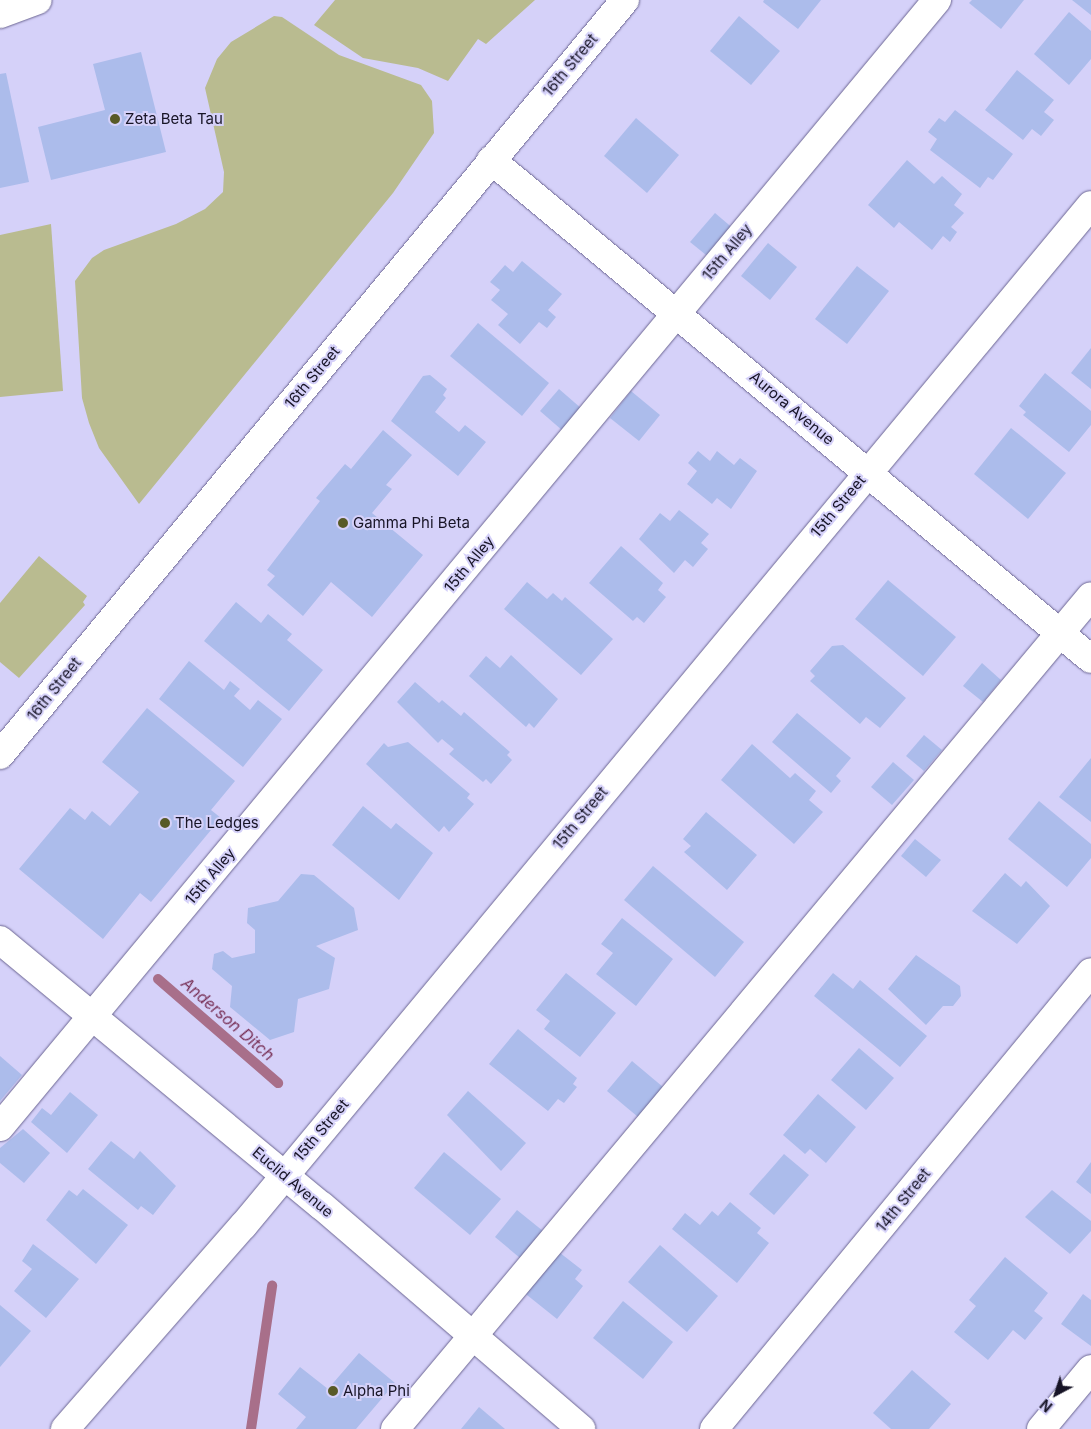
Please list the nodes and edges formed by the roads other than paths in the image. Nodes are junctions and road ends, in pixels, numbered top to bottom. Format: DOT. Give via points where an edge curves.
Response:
graph roads {
  1 [pos="38,0"];
  2 [pos="625,0"];
  3 [pos="937,0"];
  4 [pos="0,14"];
  5 [pos="492,160"];
  6 [pos="1091,205"];
  7 [pos="677,313"];
  8 [pos="868,470"];
  9 [pos="1091,596"];
  10 [pos="1061,633"];
  11 [pos="1091,658"];
  12 [pos="0,755"];
  13 [pos="0,940"];
  14 [pos="1091,972"];
  15 [pos="93,1018"];
  16 [pos="0,1128"];
  17 [pos="284,1174"];
  18 [pos="472,1336"];
  19 [pos="1091,1369"];
  20 [pos="65,1429"];
  21 [pos="395,1429"];
  22 [pos="581,1429"];
  23 [pos="714,1429"];
  24 [pos="1041,1429"];
  1 -- 4 [label="street"];
  2 -- 5 [label="street, 16th Street"];
  3 -- 7 [label="street, 15th Alley"];
  5 -- 7 [label="street, Aurora Avenue"];
  5 -- 12 [label="street, 16th Street"];
  6 -- 8 [label="street, 15th Street"];
  7 -- 8 [label="street, Aurora Avenue"];
  7 -- 15 [label="street, 15th Alley"];
  8 -- 10 [label="street, Aurora Avenue"];
  8 -- 17 [label="street, 15th Street"];
  9 -- 10 [label="street"];
  10 -- 11 [label="street, Aurora Avenue"];
  10 -- 18 [label="street"];
  13 -- 15 [label="street, Euclid Avenue"];
  14 -- 23 [label="street, 14th Street"];
  15 -- 16 [label="street, 15th Alley"];
  15 -- 17 [label="street, Euclid Avenue"];
  17 -- 18 [label="street, Euclid Avenue"];
  17 -- 20 [label="street, 15th Street"];
  18 -- 21 [label="street"];
  18 -- 22 [label="street, Euclid Avenue"];
  19 -- 24 [label="street"];
}
